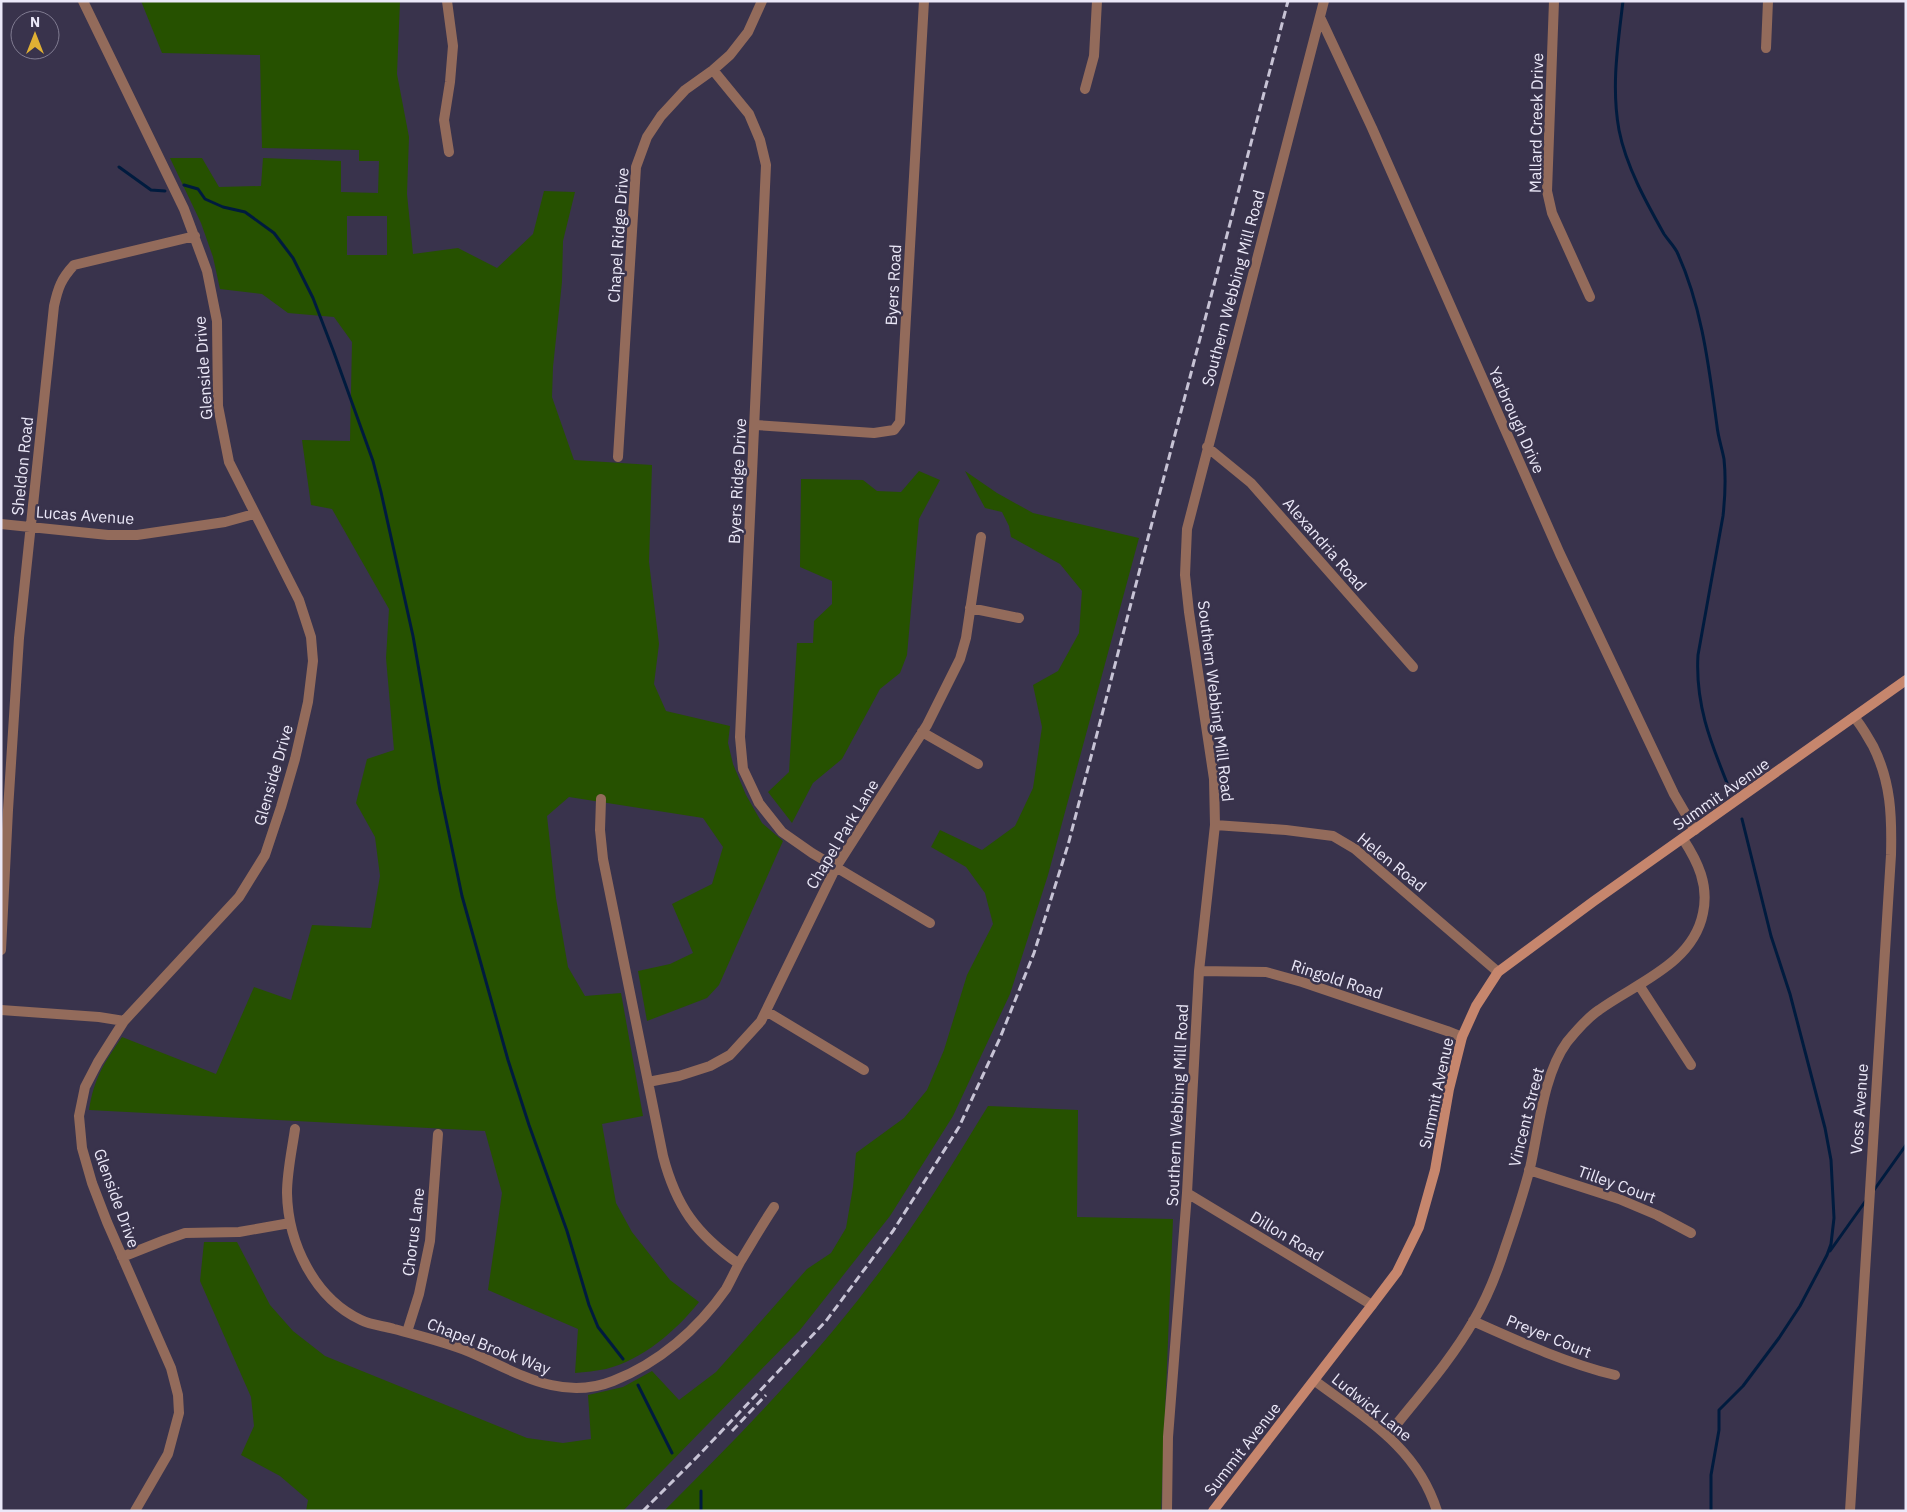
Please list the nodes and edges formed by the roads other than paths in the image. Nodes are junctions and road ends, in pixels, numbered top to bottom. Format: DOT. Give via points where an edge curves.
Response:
graph roads {
  1 [pos="83,1"];
  2 [pos="447,1"];
  3 [pos="762,1"];
  4 [pos="924,1"];
  5 [pos="1097,1"];
  6 [pos="1324,1"];
  7 [pos="1554,1"];
  8 [pos="1768,1"];
  9 [pos="1320,18"];
  10 [pos="1766,48"];
  11 [pos="713,70"];
  12 [pos="1085,89"];
  13 [pos="449,152"];
  14 [pos="195,236"];
  15 [pos="1590,297"];
  16 [pos="755,425"];
  17 [pos="1207,448"];
  18 [pos="618,457"];
  19 [pos="254,514"];
  20 [pos="1,524"];
  21 [pos="30,526"];
  22 [pos="981,537"];
  23 [pos="970,608"];
  24 [pos="1019,618"];
  25 [pos="1413,667"];
  26 [pos="1906,680"];
  27 [pos="1854,718"];
  28 [pos="922,732"];
  29 [pos="978,764"];
  30 [pos="601,799"];
  31 [pos="1215,825"];
  32 [pos="1695,830"];
  33 [pos="1683,839"];
  34 [pos="836,867"];
  35 [pos="930,923"];
  36 [pos="1,950"];
  37 [pos="1199,971"];
  38 [pos="1498,972"];
  39 [pos="1639,985"];
  40 [pos="1,1010"];
  41 [pos="766,1011"];
  42 [pos="124,1021"];
  43 [pos="1462,1037"];
  44 [pos="1691,1065"];
  45 [pos="864,1070"];
  46 [pos="648,1082"];
  47 [pos="295,1129"];
  48 [pos="438,1134"];
  49 [pos="1529,1170"];
  50 [pos="1187,1193"];
  51 [pos="774,1207"];
  52 [pos="290,1223"];
  53 [pos="1691,1233"];
  54 [pos="122,1257"];
  55 [pos="739,1264"];
  56 [pos="1372,1305"];
  57 [pos="1474,1321"];
  58 [pos="407,1332"];
  59 [pos="1615,1376"];
  60 [pos="1315,1380"];
  61 [pos="1388,1435"];
  62 [pos="135,1511"];
  63 [pos="1167,1511"];
  64 [pos="1213,1511"];
  65 [pos="1437,1511"];
  66 [pos="1850,1511"];
  1 -- 14 [label="street, Glenside Drive"];
  2 -- 13 [label="street" via="453,46 444,120"];
  3 -- 11 [label="street, Chapel Ridge Drive" via="748,32"];
  4 -- 16 [label="street, Byers Road" via="900,422 894,430 874,433"];
  5 -- 12 [label="street" via="1094,56"];
  6 -- 9 [label="street, Southern Webbing Mill Road"];
  7 -- 15 [label="street, Mallard Creek Drive" via="1547,190 1552,212"];
  8 -- 10 [label="street"];
  9 -- 17 [label="street, Southern Webbing Mill Road"];
  9 -- 32 [label="street, Yarbrough Drive" via="1372,128 1560,554 1674,794"];
  11 -- 16 [label="street, Byers Ridge Drive" via="749,114 766,165"];
  11 -- 18 [label="street, Chapel Ridge Drive" via="685,90 661,116 647,137 636,167"];
  14 -- 19 [label="street, Glenside Drive" via="207,271 217,321 218,406 227,454"];
  14 -- 21 [label="street, Sheldon Road" via="74,265 63,278 54,306"];
  16 -- 34 [label="street, Byers Ridge Drive" via="740,737 743,770 759,803 782,832"];
  17 -- 25 [label="street, Alexandria Road" via="1251,483"];
  17 -- 31 [label="street, Southern Webbing Mill Road" via="1187,529 1185,575 1214,779"];
  19 -- 21 [label="street, Lucas Avenue" via="225,522 137,535"];
  19 -- 42 [label="street, Glenside Drive" via="299,600 311,637 313,661 308,702 295,759 265,854 239,897"];
  20 -- 21 [label="street, Lucas Avenue"];
  21 -- 36 [label="street, Sheldon Road" via="17,676"];
  22 -- 23 [label="street, Chapel Park Lane"];
  23 -- 24 [label="street"];
  23 -- 28 [label="street, Chapel Park Lane" via="960,659"];
  26 -- 27 [label="main road, Summit Avenue"];
  27 -- 32 [label="main road, Summit Avenue"];
  27 -- 66 [label="street, Voss Avenue" via="1862,726 1881,763 1892,815"];
  28 -- 29 [label="street"];
  28 -- 34 [label="street, Chapel Park Lane"];
  30 -- 46 [label="street" via="603,859"];
  31 -- 37 [label="street, Southern Webbing Mill Road"];
  31 -- 38 [label="street, Helen Road" via="1333,836 1355,848"];
  32 -- 33 [label="main road, Summit Avenue"];
  33 -- 38 [label="main road, Summit Avenue"];
  33 -- 39 [label="street, Vincent Street" via="1701,871 1705,902 1702,921 1687,948"];
  34 -- 35 [label="street, Byers Ridge Drive"];
  34 -- 41 [label="street, Chapel Park Lane"];
  37 -- 43 [label="street, Ringold Road" via="1266,972"];
  37 -- 50 [label="street, Southern Webbing Mill Road"];
  38 -- 43 [label="main road, Summit Avenue" via="1476,1006"];
  39 -- 44 [label="street"];
  39 -- 49 [label="street, Vincent Street" via="1598,1010 1566,1043 1554,1065"];
  40 -- 42 [label="street"];
  41 -- 45 [label="street"];
  41 -- 46 [label="street, Chapel Park Lane" via="755,1029 730,1055 710,1066"];
  42 -- 54 [label="street, Glenside Drive" via="85,1087 79,1116 82,1148 92,1183"];
  43 -- 56 [label="main road, Summit Avenue" via="1430,1193 1419,1227 1396,1272"];
  46 -- 55 [label="street" via="665,1164 681,1206 704,1237"];
  47 -- 52 [label="street, Chapel Brook Way" via="287,1192"];
  48 -- 58 [label="street, Chorus Lane" via="430,1241"];
  49 -- 53 [label="street, Tilley Court" via="1619,1200"];
  49 -- 57 [label="street, Vincent Street" via="1492,1284"];
  50 -- 56 [label="street, Dillon Road"];
  50 -- 63 [label="street, Southern Webbing Mill Road" via="1168,1438"];
  51 -- 55 [label="street, Chapel Brook Way"];
  52 -- 54 [label="street" via="239,1232 185,1233"];
  52 -- 58 [label="street, Chapel Brook Way" via="299,1252 312,1276 343,1309 362,1320"];
  54 -- 62 [label="street, Glenside Drive" via="171,1368 179,1413 168,1454"];
  55 -- 58 [label="street, Chapel Brook Way" via="726,1288 702,1319 672,1347 642,1367 595,1386 553,1387 452,1345"];
  56 -- 60 [label="main road, Summit Avenue"];
  57 -- 59 [label="street, Preyer Court" via="1535,1349"];
  57 -- 61 [label="street, Vincent Street"];
  60 -- 61 [label="street, Ludwick Lane"];
  60 -- 64 [label="main road, Summit Avenue"];
  61 -- 65 [label="street, Ludwick Lane" via="1419,1470 1431,1491"];
}
